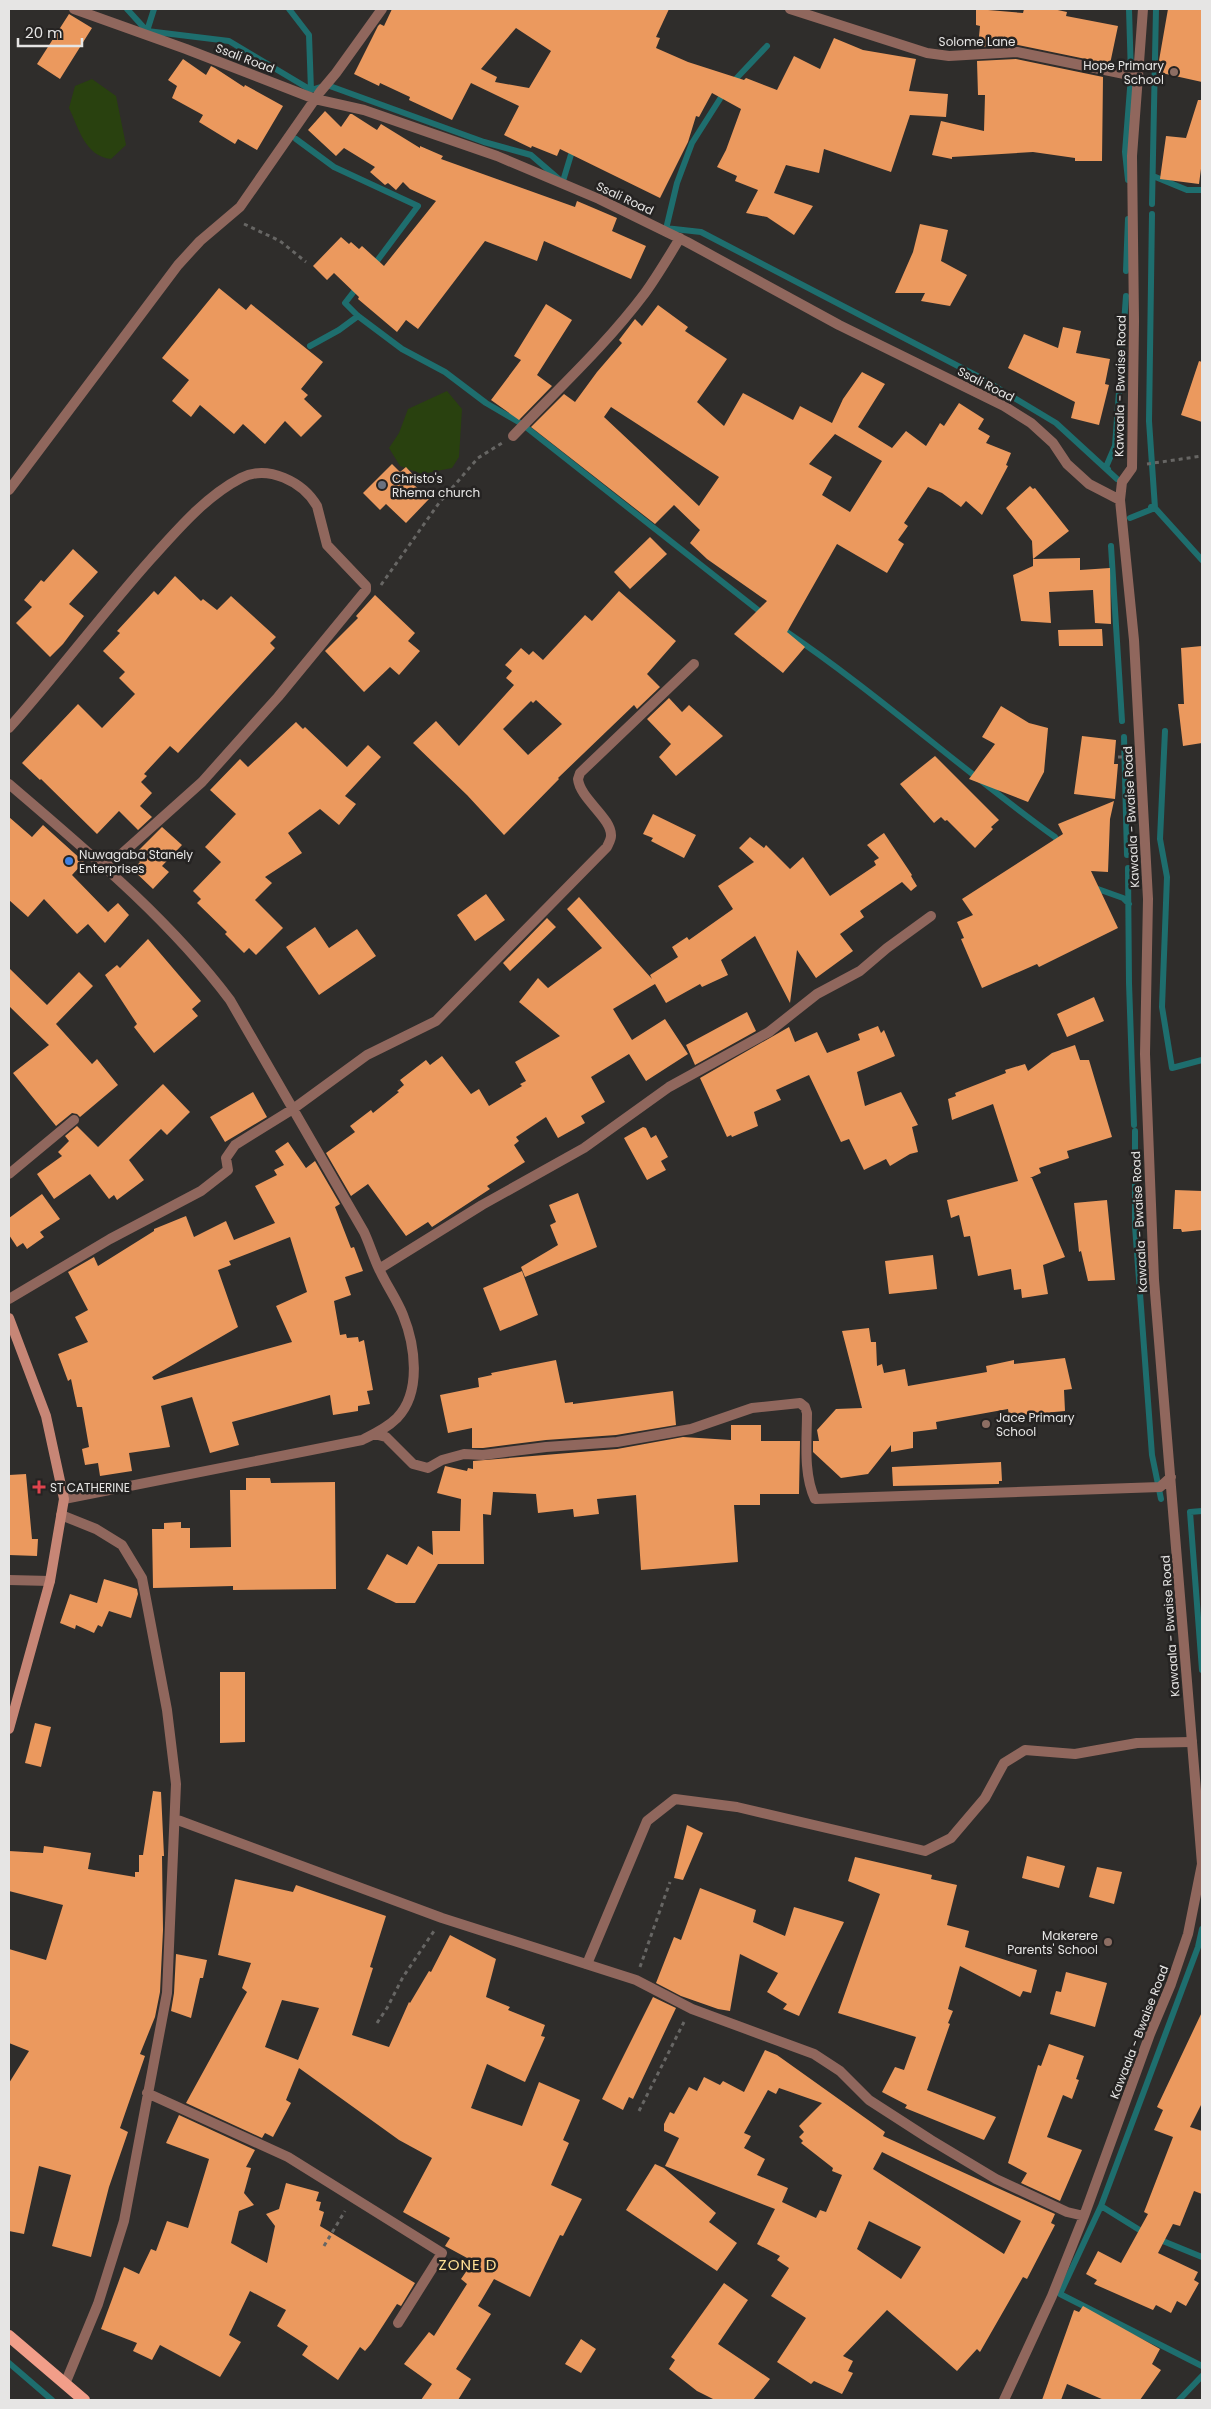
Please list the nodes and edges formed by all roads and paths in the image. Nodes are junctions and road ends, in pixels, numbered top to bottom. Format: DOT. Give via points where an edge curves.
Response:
graph roads {
  1 [pos="74,9"];
  2 [pos="382,9"];
  3 [pos="790,9"];
  4 [pos="1144,9"];
  5 [pos="1139,77"];
  6 [pos="317,96"];
  7 [pos="230,217"];
  8 [pos="680,238"];
  9 [pos="306,262"];
  10 [pos="513,436"];
  11 [pos="1202,456"];
  12 [pos="1132,467"];
  13 [pos="9,490"];
  14 [pos="1120,500"];
  15 [pos="366,588"];
  16 [pos="694,664"];
  17 [pos="9,728"];
  18 [pos="9,784"];
  19 [pos="106,867"];
  20 [pos="931,916"];
  21 [pos="293,1109"];
  22 [pos="74,1120"];
  23 [pos="9,1174"];
  24 [pos="379,1269"];
  25 [pos="9,1299"];
  26 [pos="9,1318"];
  27 [pos="374,1434"];
  28 [pos="1171,1477"];
  29 [pos="64,1499"];
  30 [pos="61,1515"];
  31 [pos="9,1580"];
  32 [pos="50,1582"];
  33 [pos="12,1707"];
  34 [pos="9,1729"];
  35 [pos="1192,1742"];
  36 [pos="175,1819"];
  37 [pos="670,1882"];
  38 [pos="442,1918"];
  39 [pos="587,1964"];
  40 [pos="636,1980"];
  41 [pos="692,2008"];
  42 [pos="377,2023"];
  43 [pos="147,2093"];
  44 [pos="639,2111"];
  45 [pos="353,2198"];
  46 [pos="1084,2216"];
  47 [pos="324,2246"];
  48 [pos="398,2323"];
  49 [pos="9,2336"];
  50 [pos="65,2384"];
  51 [pos="84,2400"];
  52 [pos="1004,2400"];
  1 -- 6 [label="street, Ssali Road"];
  2 -- 6 [label="street"];
  3 -- 5 [label="street, Solome Lane" via="926,53 949,56 1017,52"];
  4 -- 5 [label="street, Kawaala - Bwaise Road"];
  5 -- 12 [label="street, Kawaala - Bwaise Road" via="1132,156"];
  6 -- 7 [label="street"];
  6 -- 8 [label="street, Ssali Road" via="497,156"];
  7 -- 9 [label="path" via="280,241"];
  7 -- 13 [label="street" via="200,241 178,265"];
  8 -- 10 [label="street" via="645,292 618,325"];
  8 -- 14 [label="street, Ssali Road" via="838,324 1004,406 1053,443 1068,464 1089,484"];
  10 -- 15 [label="path" via="478,458 440,503 382,585"];
  11 -- 12 [label="path"];
  12 -- 14 [label="street, Kawaala - Bwaise Road" via="1122,482"];
  14 -- 28 [label="street, Kawaala - Bwaise Road" via="1134,640 1147,879 1144,1054 1154,1280"];
  15 -- 17 [label="street" via="327,545 317,506 307,493 278,476 257,473 242,477 178,529 105,611"];
  15 -- 19 [label="street" via="302,669 202,782"];
  16 -- 21 [label="street" via="580,772 581,791 609,826 611,836 607,848 436,1021 367,1054"];
  18 -- 19 [label="street"];
  19 -- 21 [label="street" via="211,976 248,1028"];
  20 -- 24 [label="street" via="860,971 817,994 769,1032 669,1087 584,1148 490,1200"];
  21 -- 24 [label="street" via="361,1227"];
  21 -- 25 [label="street" via="235,1145 226,1158 228,1170 201,1191 110,1239"];
  22 -- 23 [label="street"];
  24 -- 27 [label="street" via="403,1314 410,1335 413,1377 411,1392 398,1417"];
  26 -- 29 [label="street" via="46,1416"];
  27 -- 28 [label="street" via="386,1437 413,1464 428,1468 464,1454 617,1442 691,1428 752,1408 800,1403 807,1413 808,1469 815,1499 1160,1488"];
  27 -- 29 [label="street" via="362,1440"];
  28 -- 35 [label="street, Kawaala - Bwaise Road"];
  29 -- 30 [label="street"];
  30 -- 32 [label="street"];
  30 -- 36 [label="street" via="96,1529 122,1545 142,1578 170,1738 176,1784"];
  31 -- 32 [label="street"];
  32 -- 33 [label="street"];
  33 -- 34 [label="street"];
  35 -- 39 [label="street" via="1137,1743 1075,1754 1025,1750 1004,1763 985,1798 951,1838 925,1852 737,1807 675,1799 647,1821"];
  35 -- 46 [label="street, Kawaala - Bwaise Road" via="1202,1864 1188,1934"];
  36 -- 38 [label="street"];
  36 -- 43 [label="street" via="168,1993"];
  37 -- 40 [label="path"];
  38 -- 39 [label="street"];
  38 -- 42 [label="path"];
  39 -- 40 [label="street"];
  40 -- 41 [label="street"];
  41 -- 44 [label="path"];
  41 -- 46 [label="street" via="814,2054 840,2071 869,2100 939,2145 996,2179 1067,2212"];
  43 -- 45 [label="street" via="288,2157"];
  43 -- 50 [label="street" via="124,2221 98,2304"];
  45 -- 47 [label="path"];
  45 -- 48 [label="street" via="442,2253"];
  46 -- 52 [label="street, Kawaala - Bwaise Road" via="1052,2296"];
  49 -- 50 [label="main road"];
  50 -- 51 [label="main road"];
}
